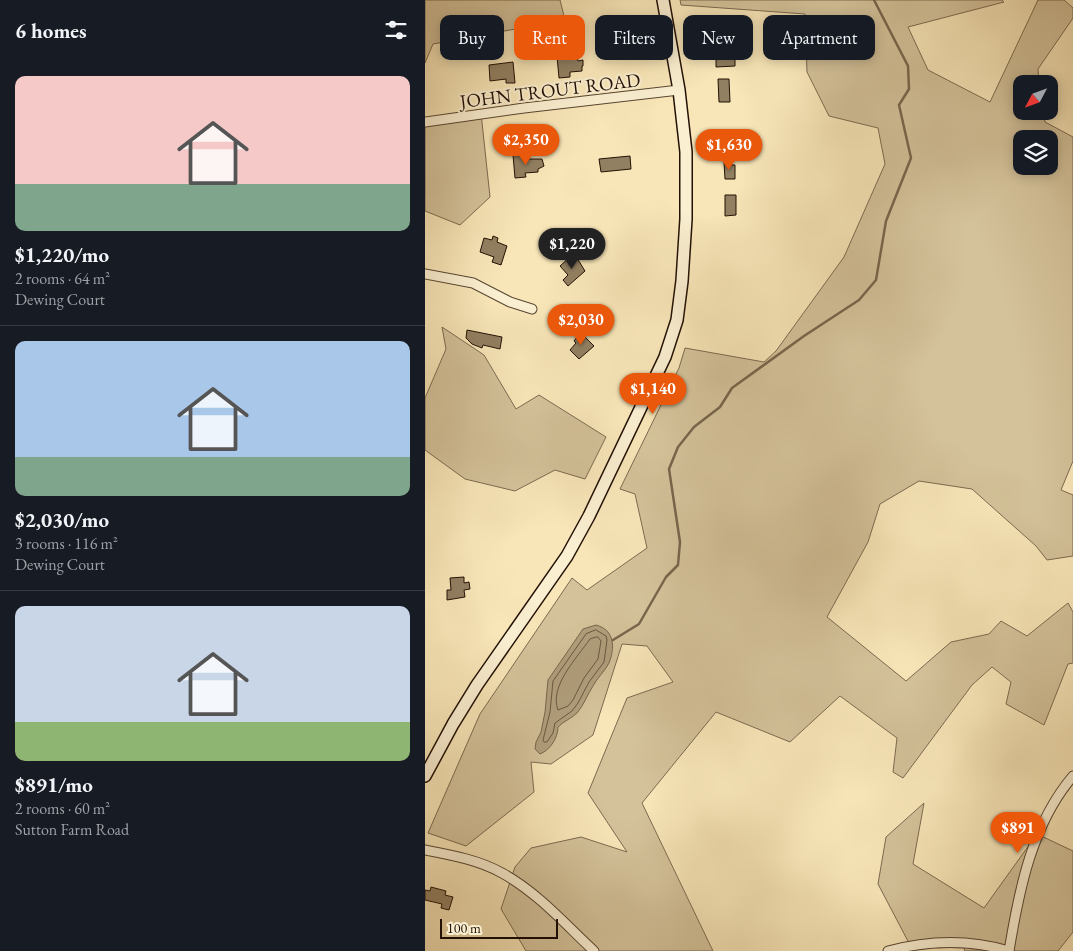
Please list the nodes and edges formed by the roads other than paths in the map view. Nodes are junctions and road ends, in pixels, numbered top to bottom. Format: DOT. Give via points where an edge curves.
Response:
graph roads {
  1 [pos="663,0"];
  2 [pos="679,90"];
  3 [pos="425,122"];
  4 [pos="425,274"];
  5 [pos="532,309"];
  6 [pos="425,776"];
  7 [pos="1073,776"];
  8 [pos="425,850"];
  9 [pos="593,951"];
  10 [pos="888,951"];
  11 [pos="1009,951"];
  1 -- 2 [label="main road"];
  2 -- 3 [label="street, JOHN TROUT ROAD"];
  2 -- 6 [label="main road" via="686,152 683,281 677,320 665,357 567,556 477,685"];
  4 -- 5 [label="street" via="473,283"];
  7 -- 11 [label="street" via="1051,809 1033,847"];
  8 -- 9 [label="street" via="459,857 503,873 543,903"];
  10 -- 11 [label="street" via="946,941"];
}
